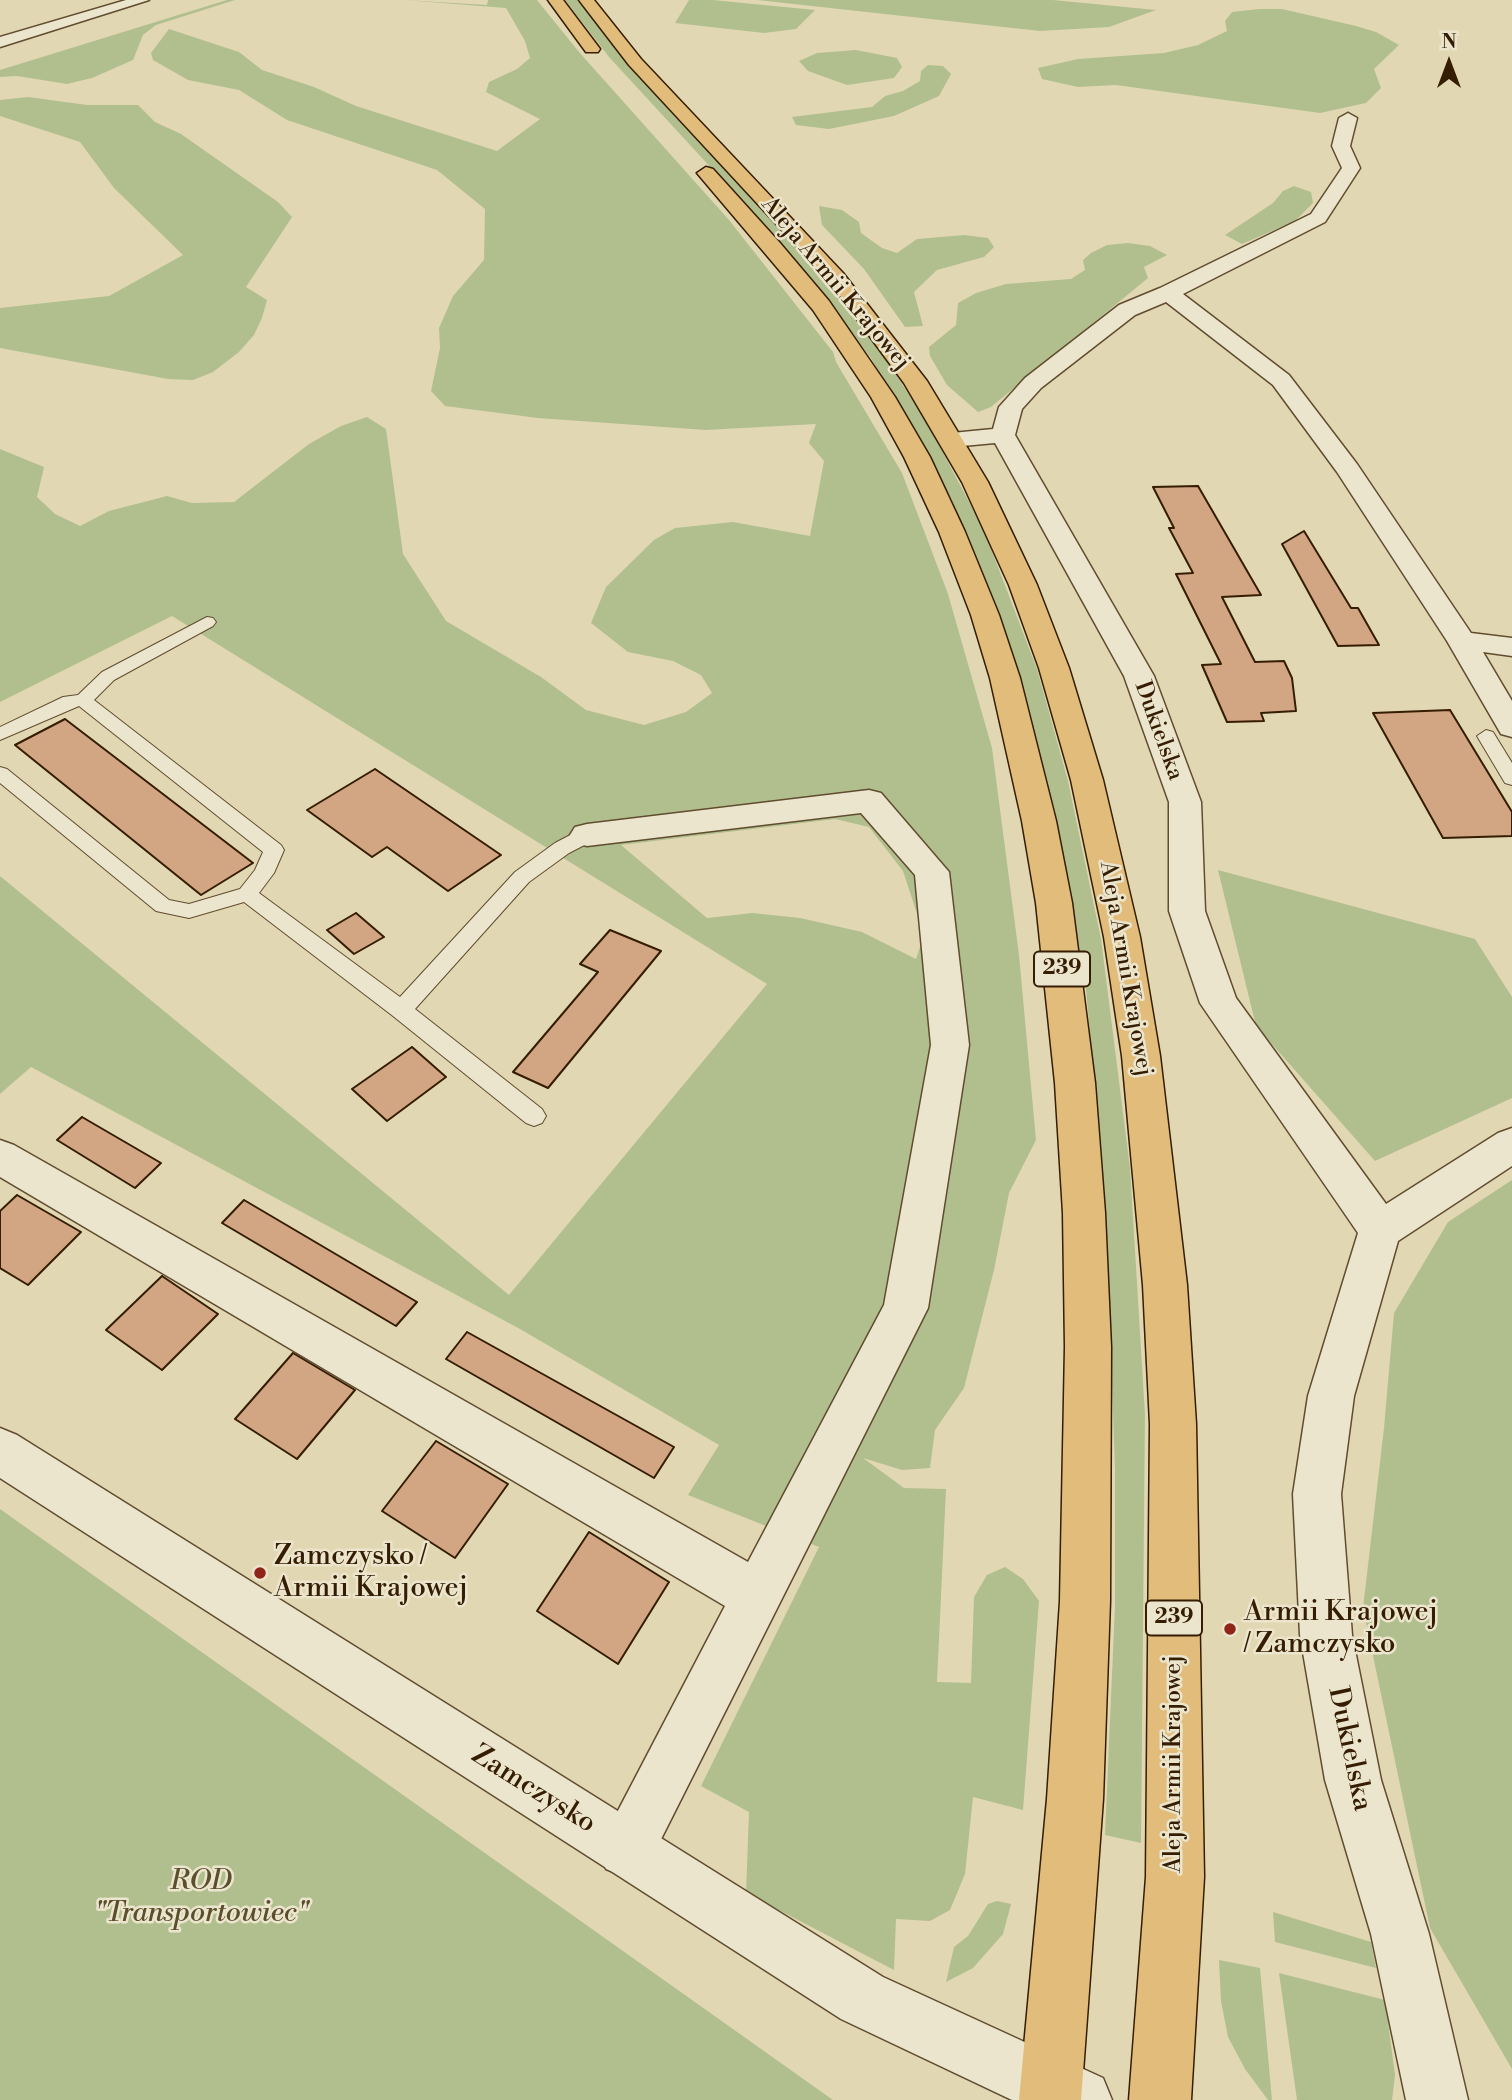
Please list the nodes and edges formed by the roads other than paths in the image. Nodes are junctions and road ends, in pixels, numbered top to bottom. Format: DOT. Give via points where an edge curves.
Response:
graph roads {
  1 [pos="142,0"];
  2 [pos="555,0"];
  3 [pos="586,0"];
  4 [pos="0,42"];
  5 [pos="1348,118"];
  6 [pos="1168,293"];
  7 [pos="1003,435"];
  8 [pos="952,440"];
  9 [pos="207,622"];
  10 [pos="1462,641"];
  11 [pos="1512,647"];
  12 [pos="83,700"];
  13 [pos="1499,732"];
  14 [pos="0,734"];
  15 [pos="0,773"];
  16 [pos="1512,779"];
  17 [pos="587,835"];
  18 [pos="247,894"];
  19 [pos="401,1010"];
  20 [pos="534,1116"];
  21 [pos="1512,1145"];
  22 [pos="0,1157"];
  23 [pos="1380,1230"];
  24 [pos="0,1451"];
  25 [pos="757,1596"];
  26 [pos="626,1849"];
  27 [pos="1061,2096"];
  28 [pos="1160,2100"];
  29 [pos="1437,2100"];
  1 -- 4 [label="street"];
  2 -- 27 [label="main road, Aleja Armii Krajowej / 239" via="600,58 773,247 821,306 883,397 938,500 971,579 1023,746 1054,903 1072,1056 1081,1149 1088,1348 1079,1720"];
  3 -- 8 [label="main road, Aleja Armii Krajowej / 239" via="635,62 836,277 890,345"];
  5 -- 6 [label="street" via="1341,146 1351,168 1318,218"];
  6 -- 7 [label="street" via="1127,310 1033,383 1010,407"];
  6 -- 10 [label="street" via="1281,380 1348,469"];
  7 -- 8 [label="street"];
  7 -- 23 [label="street, Dukielska" via="1139,676 1185,802 1187,911 1219,1003"];
  8 -- 28 [label="main road, Aleja Armii Krajowej / 239" via="998,528 1058,680 1104,849 1142,1056 1165,1285 1174,1452 1175,1877"];
  9 -- 12 [label="lane" via="108,676"];
  10 -- 11 [label="street"];
  10 -- 13 [label="street"];
  12 -- 14 [label="lane" via="69,701"];
  12 -- 18 [label="lane" via="274,850 264,873"];
  13 -- 16 [label="lane"];
  15 -- 18 [label="lane" via="163,906 189,911"];
  17 -- 19 [label="lane" via="522,877"];
  17 -- 25 [label="street" via="869,801 932,872 950,1045 906,1308"];
  18 -- 19 [label="lane"];
  19 -- 20 [label="lane"];
  21 -- 23 [label="street"];
  22 -- 25 [label="street"];
  23 -- 29 [label="street, Dukielska" via="1331,1396 1317,1494 1326,1635 1353,1780 1400,1934"];
  24 -- 26 [label="street, Zamczysko"];
  25 -- 26 [label="street"];
  26 -- 27 [label="street, Zamczysko" via="862,1998"];
}
